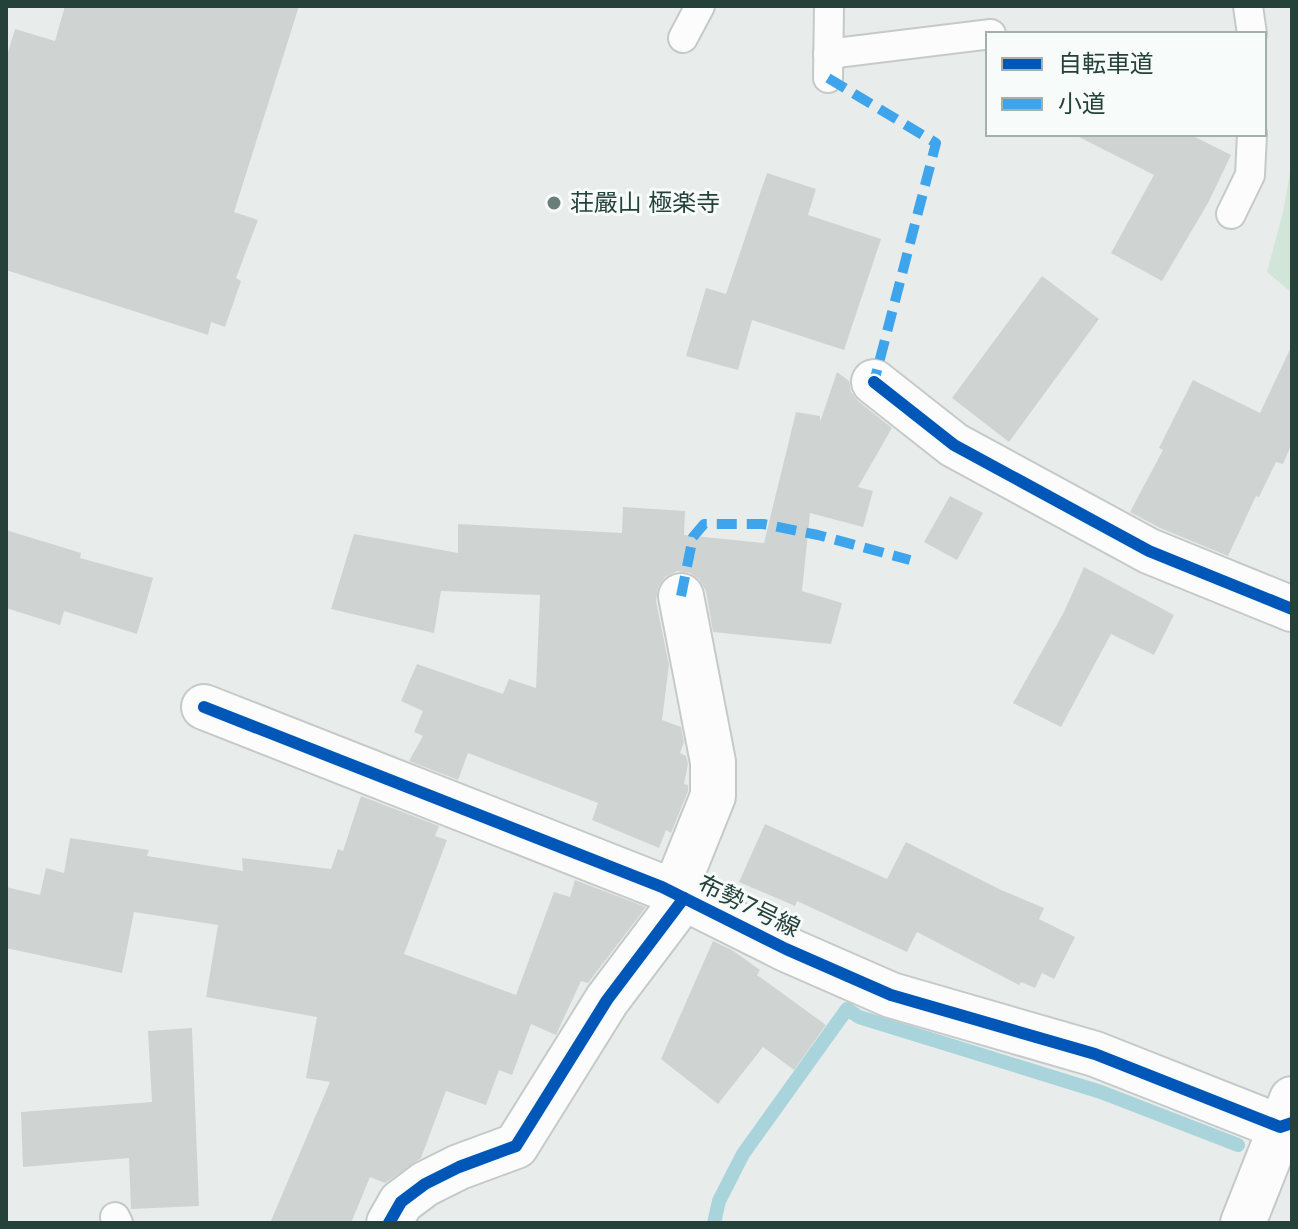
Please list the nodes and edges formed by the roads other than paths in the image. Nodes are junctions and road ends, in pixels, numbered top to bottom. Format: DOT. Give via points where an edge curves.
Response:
graph roads {
  1 [pos="700,6"];
  2 [pos="829,6"];
  3 [pos="1248,6"];
  4 [pos="989,28"];
  5 [pos="1252,32"];
  6 [pos="683,38"];
  7 [pos="1252,136"];
  8 [pos="1231,214"];
  9 [pos="874,382"];
  10 [pos="681,596"];
  11 [pos="1292,609"];
  12 [pos="204,707"];
  13 [pos="679,895"];
  14 [pos="1288,1116"];
  15 [pos="389,1223"];
  16 [pos="1243,1223"];
  1 -- 6 [label="lane"];
  2 -- 4 [label="lane" via="828,66"];
  3 -- 5 [label="lane"];
  7 -- 8 [label="lane" via="1250,175"];
  9 -- 11 [label="street" via="954,445 1149,551"];
  10 -- 13 [label="street" via="713,762 713,796"];
  12 -- 13 [label="street, 布勢7号線"];
  13 -- 14 [label="street, 布勢7号線" via="891,995"];
  13 -- 15 [label="street" via="516,1146 425,1184 401,1202"];
  14 -- 16 [label="street"];
}
